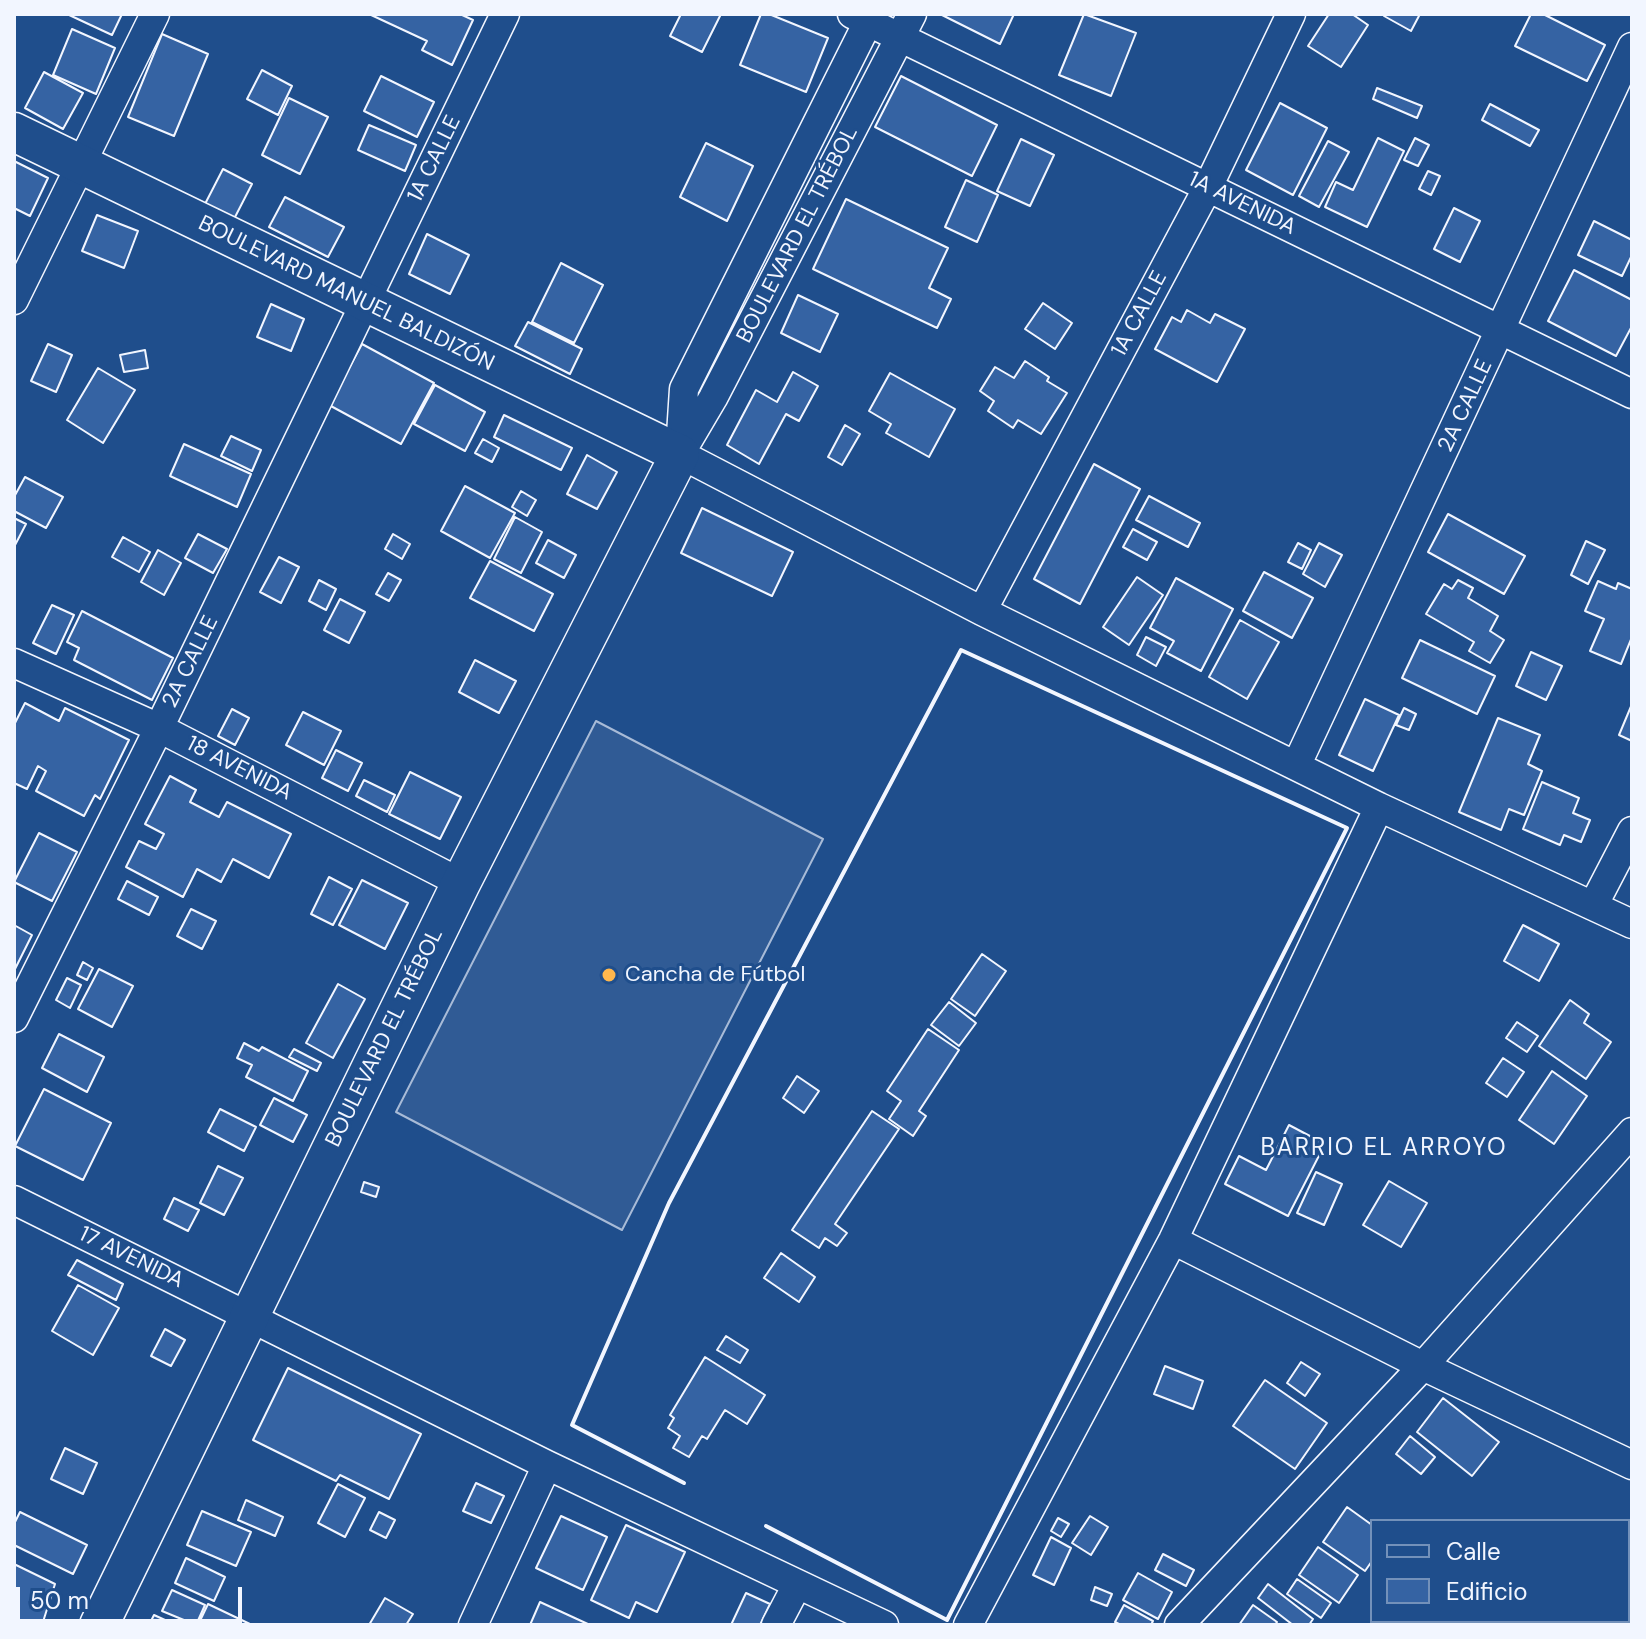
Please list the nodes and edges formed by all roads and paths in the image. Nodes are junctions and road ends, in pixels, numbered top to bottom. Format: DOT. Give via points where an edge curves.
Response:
graph roads {
  1 [pos="155,14"];
  2 [pos="505,14"];
  3 [pos="1291,14"];
  4 [pos="864,17"];
  5 [pos="906,26"];
  6 [pos="1632,47"];
  7 [pos="14,132"];
  8 [pos="80,165"];
  9 [pos="1208,187"];
  10 [pos="14,300"];
  11 [pos="366,305"];
  12 [pos="1502,331"];
  13 [pos="1632,394"];
  14 [pos="680,454"];
  15 [pos="982,611"];
  16 [pos="14,663"];
  17 [pos="159,728"];
  18 [pos="1297,764"];
  19 [pos="1379,807"];
  20 [pos="1632,831"];
  21 [pos="461,883"];
  22 [pos="1593,906"];
  23 [pos="1632,924"];
  24 [pos="14,1018"];
  25 [pos="1632,1132"];
  26 [pos="14,1200"];
  27 [pos="1173,1240"];
  28 [pos="249,1315"];
  29 [pos="1423,1366"];
  30 [pos="547,1465"];
  31 [pos="1632,1465"];
  32 [pos="797,1585"];
  33 [pos="99,1625"];
  34 [pos="473,1625"];
  35 [pos="776,1625"];
  36 [pos="884,1625"];
  37 [pos="968,1625"];
  38 [pos="1179,1625"];
  1 -- 8 [label="street"];
  2 -- 11 [label="street, 1A CALLE"];
  3 -- 9 [label="street, 1A CALLE"];
  4 -- 5 [label="street, 1A AVENIDA"];
  4 -- 14 [label="street, BOULEVARD EL TRÉBOL" via="684,389"];
  5 -- 9 [label="street, 1A AVENIDA"];
  5 -- 14 [label="street, BOULEVARD EL TRÉBOL"];
  6 -- 12 [label="street, 2A CALLE"];
  7 -- 8 [label="main road, BOULEVARD MANUEL BALDIZÓN"];
  8 -- 10 [label="street"];
  8 -- 11 [label="main road, BOULEVARD MANUEL BALDIZÓN"];
  9 -- 12 [label="street, 1A AVENIDA"];
  9 -- 15 [label="street, 1A CALLE"];
  11 -- 14 [label="main road, BOULEVARD MANUEL BALDIZÓN"];
  11 -- 17 [label="street, 2A CALLE"];
  12 -- 13 [label="street, 1A AVENIDA"];
  12 -- 18 [label="street, 2A CALLE"];
  14 -- 15 [label="street"];
  14 -- 21 [label="main road, BOULEVARD EL TRÉBOL"];
  15 -- 18 [label="street"];
  16 -- 17 [label="street, 18 AVENIDA"];
  17 -- 21 [label="street, 18 AVENIDA"];
  17 -- 24 [label="street, 2A CALLE"];
  18 -- 19 [label="street"];
  19 -- 22 [label="street"];
  19 -- 27 [label="street"];
  20 -- 22 [label="street"];
  21 -- 28 [label="main road, BOULEVARD EL TRÉBOL"];
  22 -- 23 [label="street"];
  25 -- 29 [label="street"];
  26 -- 28 [label="street, 17 AVENIDA"];
  27 -- 29 [label="street"];
  27 -- 37 [label="street"];
  28 -- 30 [label="street, 17 AVENIDA"];
  28 -- 33 [label="main road, BOULEVARD EL TRÉBOL"];
  29 -- 31 [label="street"];
  29 -- 38 [label="street"];
  30 -- 32 [label="street, 17 AVENIDA"];
  30 -- 34 [label="street"];
  32 -- 35 [label="street"];
  32 -- 36 [label="street, 17 AVENIDA"];
}
